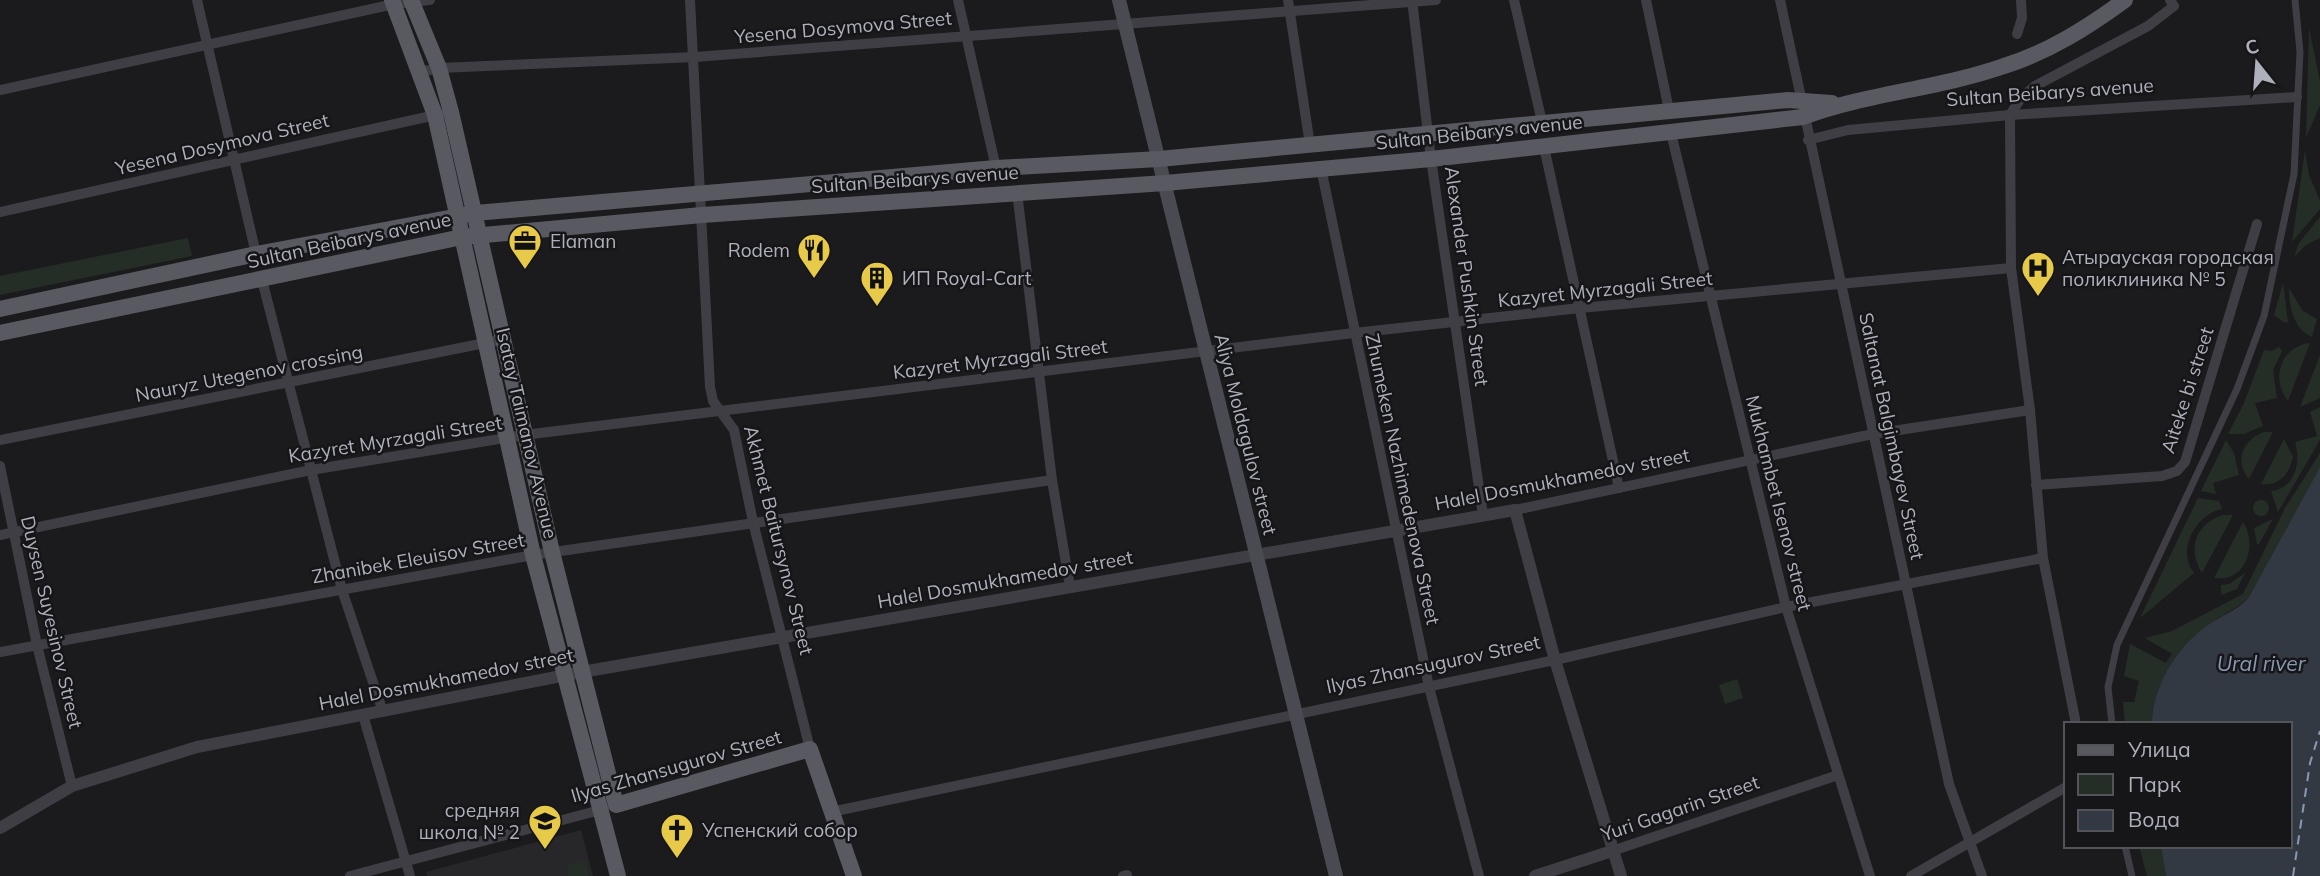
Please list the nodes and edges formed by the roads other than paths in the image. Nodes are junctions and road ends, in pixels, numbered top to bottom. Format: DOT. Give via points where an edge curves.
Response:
graph roads {
  1 [pos="197,0"];
  2 [pos="430,0"];
  3 [pos="690,0"];
  4 [pos="958,0"];
  5 [pos="1119,0"];
  6 [pos="1436,0"];
  7 [pos="1514,0"];
  8 [pos="1646,0"];
  9 [pos="1780,0"];
  10 [pos="2021,0"];
  11 [pos="2125,0"];
  12 [pos="2170,0"];
  13 [pos="2295,0"];
  14 [pos="411,1"];
  15 [pos="1413,1"];
  16 [pos="393,2"];
  17 [pos="1288,5"];
  18 [pos="1124,22"];
  19 [pos="2017,34"];
  20 [pos="966,35"];
  21 [pos="207,45"];
  22 [pos="695,57"];
  23 [pos="439,68"];
  24 [pos="420,72"];
  25 [pos="0,90"];
  26 [pos="2297,97"];
  27 [pos="1799,100"];
  28 [pos="1838,104"];
  29 [pos="1668,110"];
  30 [pos="443,113"];
  31 [pos="2010,115"];
  32 [pos="1802,117"];
  33 [pos="1542,122"];
  34 [pos="1430,132"];
  35 [pos="1671,133"];
  36 [pos="1808,140"];
  37 [pos="1310,145"];
  38 [pos="1545,147"];
  39 [pos="1159,159"];
  40 [pos="1431,159"];
  41 [pos="233,160"];
  42 [pos="996,168"];
  43 [pos="1321,168"];
  44 [pos="852,181"];
  45 [pos="1165,183"];
  46 [pos="1017,192"];
  47 [pos="701,193"];
  48 [pos="854,204"];
  49 [pos="0,212"];
  50 [pos="475,213"];
  51 [pos="457,215"];
  52 [pos="702,215"];
  53 [pos="2257,224"];
  54 [pos="480,235"];
  55 [pos="462,237"];
  56 [pos="256,254"];
  57 [pos="2011,268"];
  58 [pos="262,281"];
  59 [pos="1842,284"];
  60 [pos="1711,296"];
  61 [pos="1580,308"];
  62 [pos="0,309"];
  63 [pos="1455,322"];
  64 [pos="0,333"];
  65 [pos="1354,333"];
  66 [pos="505,339"];
  67 [pos="486,344"];
  68 [pos="1206,352"];
  69 [pos="1040,371"];
  70 [pos="289,383"];
  71 [pos="2030,410"];
  72 [pos="720,411"];
  73 [pos="1873,434"];
  74 [pos="524,436"];
  75 [pos="507,439"];
  76 [pos="0,440"];
  77 [pos="1750,461"];
  78 [pos="0,466"];
  79 [pos="311,470"];
  80 [pos="1052,480"];
  81 [pos="2036,485"];
  82 [pos="1619,488"];
  83 [pos="1515,510"];
  84 [pos="1483,515"];
  85 [pos="753,522"];
  86 [pos="1396,531"];
  87 [pos="14,532"];
  88 [pos="0,535"];
  89 [pos="552,552"];
  90 [pos="1255,554"];
  91 [pos="533,555"];
  92 [pos="2043,558"];
  93 [pos="1905,583"];
  94 [pos="1070,587"];
  95 [pos="342,590"];
  96 [pos="1786,607"];
  97 [pos="781,638"];
  98 [pos="37,645"];
  99 [pos="0,652"];
  100 [pos="1555,660"];
  101 [pos="582,672"];
  102 [pos="563,676"];
  103 [pos="1429,687"];
  104 [pos="383,712"];
  105 [pos="1294,713"];
  106 [pos="363,715"];
  107 [pos="2076,722"];
  108 [pos="2112,722"];
  109 [pos="810,749"];
  110 [pos="1838,775"];
  111 [pos="72,786"];
  112 [pos="2064,788"];
  113 [pos="608,808"];
  114 [pos="831,812"];
  115 [pos="0,828"];
  116 [pos="1968,842"];
  117 [pos="2125,848"];
  118 [pos="1612,851"];
  119 [pos="405,862"];
  120 [pos="350,876"];
  121 [pos="410,876"];
  122 [pos="618,876"];
  123 [pos="854,876"];
  124 [pos="1336,876"];
  125 [pos="1479,876"];
  126 [pos="1535,876"];
  127 [pos="1621,876"];
  128 [pos="1870,876"];
  129 [pos="1911,876"];
  130 [pos="1982,876"];
  131 [pos="2132,876"];
  1 -- 21 [label="street"];
  2 -- 14 [label="street"];
  3 -- 22 [label="street, Akhmet Baitursynov Street"];
  4 -- 20 [label="street"];
  5 -- 18 [label="main road, Aliya Moldagulov street"];
  6 -- 15 [label="street, Yesena Dosymova Street"];
  7 -- 33 [label="street"];
  8 -- 29 [label="street"];
  9 -- 27 [label="street, Saltanat Balgimbayev Street"];
  10 -- 19 [label="street"];
  11 -- 28 [label="main road, Sultan Beibarys avenue" via="2078,32 2005,66"];
  12 -- 31 [label="street" via="2174,6 2148,26 2035,86"];
  13 -- 26 [label="street" via="2300,52"];
  14 -- 16 [label="street"];
  14 -- 23 [label="main road, Isatay Taimanov Avenue"];
  15 -- 17 [label="street, Yesena Dosymova Street"];
  15 -- 34 [label="street, Alexander Pushkin Street"];
  16 -- 21 [label="street"];
  16 -- 24 [label="main road, Isatay Taimanov Avenue"];
  17 -- 18 [label="street, Yesena Dosymova Street"];
  17 -- 37 [label="street"];
  18 -- 20 [label="street, Yesena Dosymova Street"];
  18 -- 39 [label="main road, Aliya Moldagulov street"];
  20 -- 22 [label="street, Yesena Dosymova Street"];
  20 -- 42 [label="street"];
  21 -- 25 [label="street"];
  21 -- 41 [label="street"];
  22 -- 23 [label="street, Yesena Dosymova Street"];
  22 -- 47 [label="street, Akhmet Baitursynov Street"];
  23 -- 24 [label="street, Yesena Dosymova Street"];
  23 -- 30 [label="main road, Isatay Taimanov Avenue"];
  24 -- 30 [label="main road, Isatay Taimanov Avenue"];
  26 -- 31 [label="street, Sultan Beibarys avenue"];
  26 -- 108 [label="street" via="2294,174 2261,324 2237,390 2117,645 2108,687"];
  27 -- 28 [label="main road, Sultan Beibarys avenue"];
  27 -- 29 [label="main road, Sultan Beibarys avenue"];
  27 -- 32 [label="street, Saltanat Balgimbayev Street"];
  28 -- 32 [label="main road, Sultan Beibarys avenue"];
  29 -- 33 [label="main road, Sultan Beibarys avenue"];
  30 -- 41 [label="street, Yesena Dosymova Street"];
  30 -- 50 [label="main road, Isatay Taimanov Avenue"];
  30 -- 51 [label="main road, Isatay Taimanov Avenue"];
  31 -- 36 [label="street, Sultan Beibarys avenue" via="1848,130"];
  31 -- 57 [label="street"];
  32 -- 35 [label="main road, Sultan Beibarys avenue"];
  32 -- 36 [label="street, Saltanat Balgimbayev Street"];
  33 -- 34 [label="main road, Sultan Beibarys avenue"];
  34 -- 37 [label="main road, Sultan Beibarys avenue"];
  34 -- 40 [label="street, Alexander Pushkin Street"];
  35 -- 38 [label="main road, Sultan Beibarys avenue"];
  35 -- 60 [label="street, Mukhambet Isenov street"];
  36 -- 59 [label="street, Saltanat Balgimbayev Street"];
  37 -- 39 [label="main road, Sultan Beibarys avenue"];
  38 -- 40 [label="main road, Sultan Beibarys avenue"];
  38 -- 61 [label="street"];
  39 -- 42 [label="main road, Sultan Beibarys avenue"];
  39 -- 45 [label="main road, Aliya Moldagulov street"];
  40 -- 43 [label="main road, Sultan Beibarys avenue"];
  40 -- 63 [label="street, Alexander Pushkin Street"];
  41 -- 49 [label="street, Yesena Dosymova Street"];
  41 -- 56 [label="street"];
  42 -- 44 [label="main road, Sultan Beibarys avenue"];
  43 -- 45 [label="main road, Sultan Beibarys avenue"];
  43 -- 65 [label="street, Zhumeken Nazhimedenova Street"];
  44 -- 47 [label="main road, Sultan Beibarys avenue"];
  44 -- 48 [label="main road"];
  45 -- 46 [label="main road, Sultan Beibarys avenue"];
  45 -- 68 [label="main road, Aliya Moldagulov street"];
  46 -- 48 [label="main road, Sultan Beibarys avenue"];
  46 -- 69 [label="street"];
  47 -- 50 [label="main road, Sultan Beibarys avenue"];
  47 -- 52 [label="street, Akhmet Baitursynov Street"];
  48 -- 52 [label="main road, Sultan Beibarys avenue"];
  50 -- 51 [label="main road, Sultan Beibarys avenue"];
  50 -- 54 [label="main road, Isatay Taimanov Avenue"];
  51 -- 55 [label="main road, Isatay Taimanov Avenue"];
  51 -- 56 [label="main road, Sultan Beibarys avenue"];
  52 -- 54 [label="main road, Sultan Beibarys avenue"];
  52 -- 72 [label="street, Akhmet Baitursynov Street" via="710,387"];
  53 -- 81 [label="street, Aiteke bi street" via="2185,462 2177,471 2162,476"];
  54 -- 55 [label="main road, Sultan Beibarys avenue"];
  54 -- 66 [label="main road, Isatay Taimanov Avenue"];
  55 -- 58 [label="main road, Sultan Beibarys avenue"];
  55 -- 67 [label="main road, Isatay Taimanov Avenue"];
  56 -- 62 [label="main road, Sultan Beibarys avenue"];
  57 -- 59 [label="street, Kazyret Myrzagali Street"];
  57 -- 71 [label="street"];
  58 -- 64 [label="main road, Sultan Beibarys avenue"];
  58 -- 70 [label="street"];
  59 -- 60 [label="street, Kazyret Myrzagali Street"];
  59 -- 73 [label="street, Saltanat Balgimbayev Street"];
  60 -- 61 [label="street, Kazyret Myrzagali Street"];
  60 -- 77 [label="street, Mukhambet Isenov street"];
  61 -- 63 [label="street, Kazyret Myrzagali Street"];
  61 -- 82 [label="street"];
  63 -- 65 [label="street, Kazyret Myrzagali Street"];
  63 -- 84 [label="street, Alexander Pushkin Street"];
  65 -- 68 [label="street, Kazyret Myrzagali Street"];
  65 -- 86 [label="street, Zhumeken Nazhimedenova Street"];
  66 -- 67 [label="street, Nauryz Utegenov crossing"];
  66 -- 74 [label="main road, Isatay Taimanov Avenue"];
  67 -- 70 [label="street, Nauryz Utegenov crossing"];
  67 -- 75 [label="main road, Isatay Taimanov Avenue"];
  68 -- 69 [label="street, Kazyret Myrzagali Street"];
  68 -- 90 [label="main road, Aliya Moldagulov street"];
  69 -- 72 [label="street, Kazyret Myrzagali Street"];
  69 -- 80 [label="street"];
  70 -- 76 [label="street, Nauryz Utegenov crossing"];
  70 -- 79 [label="street"];
  71 -- 73 [label="street, Halel Dosmukhamedov street"];
  71 -- 81 [label="street"];
  72 -- 74 [label="street, Kazyret Myrzagali Street"];
  72 -- 85 [label="street, Akhmet Baitursynov Street" via="734,430"];
  73 -- 77 [label="street, Halel Dosmukhamedov street"];
  73 -- 93 [label="street, Saltanat Balgimbayev Street"];
  74 -- 75 [label="street, Kazyret Myrzagali Street"];
  74 -- 89 [label="main road, Isatay Taimanov Avenue"];
  75 -- 79 [label="street, Kazyret Myrzagali Street"];
  75 -- 91 [label="main road, Isatay Taimanov Avenue"];
  77 -- 82 [label="street, Halel Dosmukhamedov street"];
  77 -- 96 [label="street, Mukhambet Isenov street"];
  78 -- 87 [label="street, Duysen Suyesinov Street"];
  79 -- 87 [label="street, Kazyret Myrzagali Street"];
  79 -- 95 [label="street"];
  80 -- 85 [label="street, Zhanibek Eleuisov Street"];
  80 -- 94 [label="street"];
  81 -- 92 [label="street"];
  82 -- 83 [label="street, Halel Dosmukhamedov street"];
  83 -- 84 [label="street, Halel Dosmukhamedov street"];
  83 -- 100 [label="street"];
  84 -- 86 [label="street, Halel Dosmukhamedov street"];
  85 -- 89 [label="street, Zhanibek Eleuisov Street"];
  85 -- 97 [label="street, Akhmet Baitursynov Street"];
  86 -- 90 [label="street, Halel Dosmukhamedov street"];
  86 -- 103 [label="street, Zhumeken Nazhimedenova Street"];
  87 -- 88 [label="street, Kazyret Myrzagali Street"];
  87 -- 98 [label="street, Duysen Suyesinov Street"];
  89 -- 91 [label="street, Zhanibek Eleuisov Street"];
  89 -- 101 [label="main road, Isatay Taimanov Avenue"];
  90 -- 94 [label="street, Halel Dosmukhamedov street"];
  90 -- 105 [label="main road, Aliya Moldagulov street"];
  91 -- 95 [label="street, Zhanibek Eleuisov Street"];
  91 -- 102 [label="main road, Isatay Taimanov Avenue"];
  92 -- 93 [label="street, Ilyas Zhansugurov Street"];
  92 -- 107 [label="street"];
  93 -- 96 [label="street, Ilyas Zhansugurov Street"];
  93 -- 116 [label="street, Saltanat Balgimbayev Street" via="1949,784"];
  94 -- 97 [label="street, Halel Dosmukhamedov street"];
  95 -- 98 [label="street, Zhanibek Eleuisov Street"];
  95 -- 104 [label="street"];
  96 -- 100 [label="street, Ilyas Zhansugurov Street"];
  96 -- 110 [label="street, Mukhambet Isenov street"];
  97 -- 101 [label="street, Halel Dosmukhamedov street"];
  97 -- 109 [label="street, Akhmet Baitursynov Street"];
  98 -- 99 [label="street, Zhanibek Eleuisov Street"];
  98 -- 111 [label="street, Duysen Suyesinov Street"];
  100 -- 103 [label="street, Ilyas Zhansugurov Street"];
  100 -- 118 [label="street"];
  101 -- 102 [label="street, Halel Dosmukhamedov street"];
  101 -- 113 [label="main road, Isatay Taimanov Avenue"];
  102 -- 104 [label="street, Halel Dosmukhamedov street"];
  102 -- 113 [label="main road, Isatay Taimanov Avenue"];
  103 -- 105 [label="street, Ilyas Zhansugurov Street"];
  103 -- 125 [label="street, Zhumeken Nazhimedenova Street"];
  104 -- 106 [label="street, Halel Dosmukhamedov street"];
  105 -- 114 [label="street, Ilyas Zhansugurov Street"];
  105 -- 124 [label="main road, Aliya Moldagulov street"];
  106 -- 111 [label="street, Halel Dosmukhamedov street" via="197,747"];
  106 -- 119 [label="street"];
  109 -- 113 [label="main road, Ilyas Zhansugurov Street"];
  109 -- 114 [label="main road, Akhmet Baitursynov Street"];
  110 -- 118 [label="street, Yuri Gagarin Street"];
  110 -- 128 [label="street, Mukhambet Isenov street"];
  111 -- 115 [label="street, Halel Dosmukhamedov street"];
  112 -- 116 [label="street"];
  113 -- 119 [label="street, Ilyas Zhansugurov Street"];
  113 -- 122 [label="main road, Isatay Taimanov Avenue"];
  114 -- 123 [label="main road, Akhmet Baitursynov Street"];
  116 -- 129 [label="street"];
  116 -- 130 [label="street, Saltanat Balgimbayev Street"];
  117 -- 131 [label="street"];
  118 -- 126 [label="street, Yuri Gagarin Street"];
  118 -- 127 [label="street"];
  119 -- 120 [label="street, Ilyas Zhansugurov Street"];
  119 -- 121 [label="street"];
}
